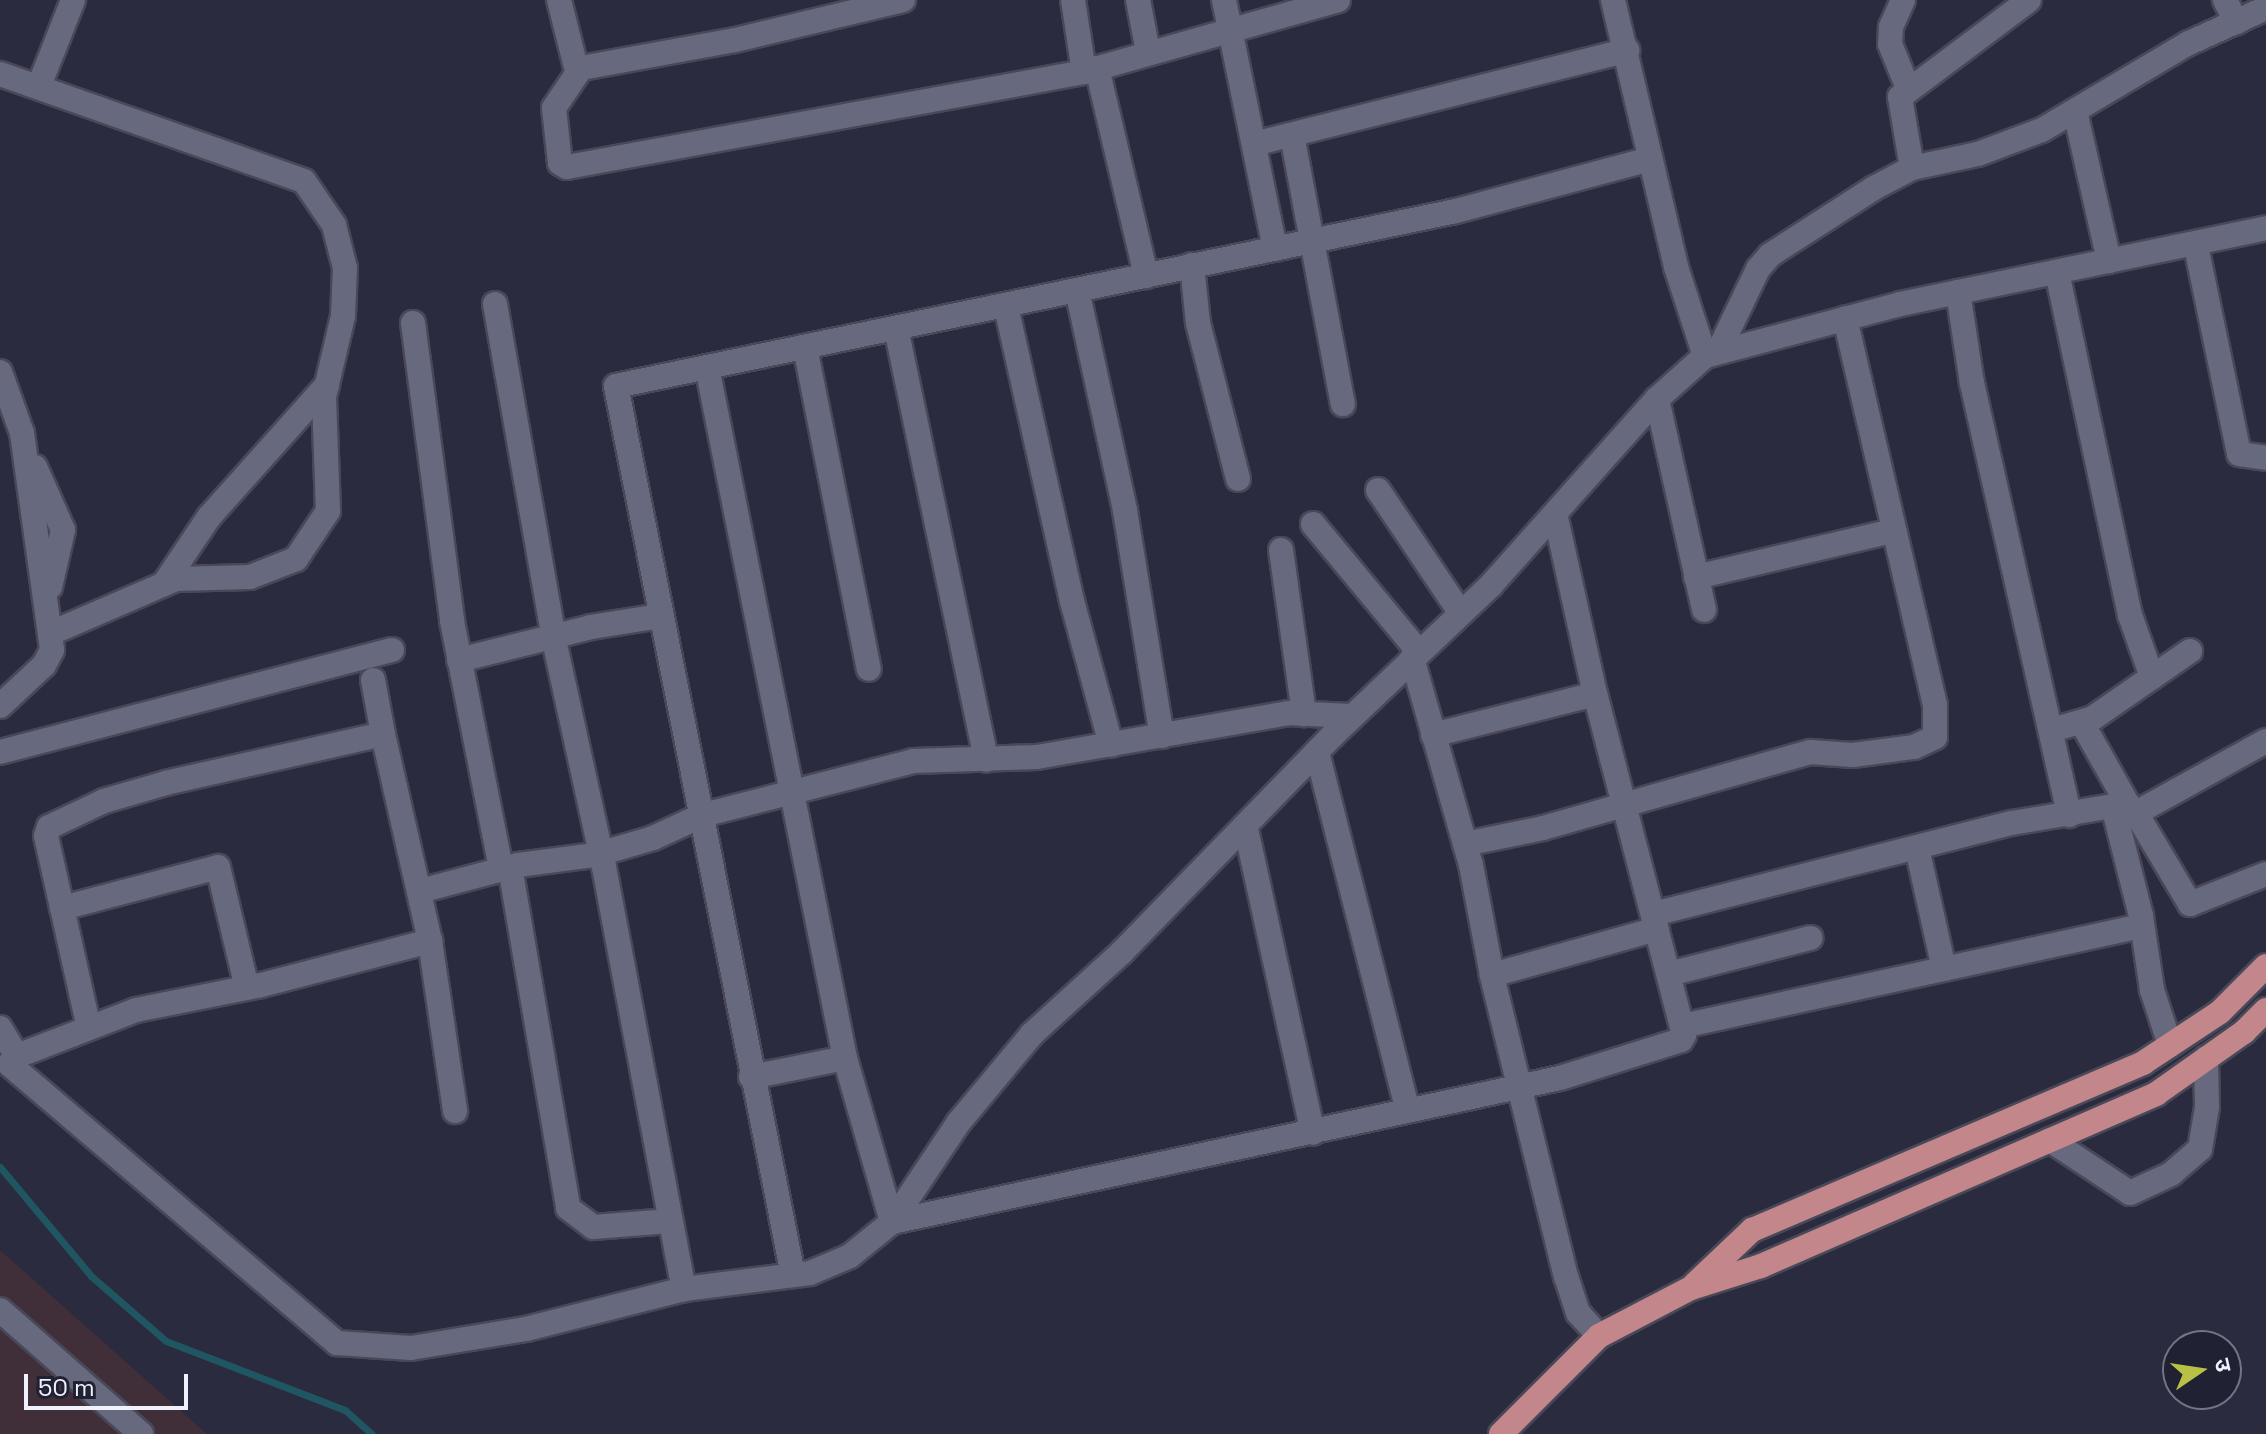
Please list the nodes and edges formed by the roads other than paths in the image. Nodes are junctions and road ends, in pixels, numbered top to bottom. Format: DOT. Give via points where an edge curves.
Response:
graph roads {
  1 [pos="73,0"];
  2 [pos="559,0"];
  3 [pos="903,0"];
  4 [pos="1073,0"];
  5 [pos="1138,0"];
  6 [pos="1224,0"];
  7 [pos="1613,0"];
  8 [pos="1903,0"];
  9 [pos="2029,0"];
  10 [pos="2225,0"];
  11 [pos="1332,1"];
  12 [pos="2266,8"];
  13 [pos="2236,22"];
  14 [pos="1231,28"];
  15 [pos="1627,50"];
  16 [pos="1148,52"];
  17 [pos="1090,70"];
  18 [pos="577,71"];
  19 [pos="0,74"];
  20 [pos="39,86"];
  21 [pos="1908,88"];
  22 [pos="2075,111"];
  23 [pos="1292,135"];
  24 [pos="1254,144"];
  25 [pos="1650,159"];
  26 [pos="1912,168"];
  27 [pos="2266,228"];
  28 [pos="1310,239"];
  29 [pos="2196,246"];
  30 [pos="1275,249"];
  31 [pos="2109,261"];
  32 [pos="1192,265"];
  33 [pos="2057,272"];
  34 [pos="1146,276"];
  35 [pos="1077,290"];
  36 [pos="1958,292"];
  37 [pos="495,304"];
  38 [pos="1006,306"];
  39 [pos="1845,318"];
  40 [pos="413,323"];
  41 [pos="896,328"];
  42 [pos="805,347"];
  43 [pos="1712,353"];
  44 [pos="707,367"];
  45 [pos="0,372"];
  46 [pos="327,385"];
  47 [pos="0,388"];
  48 [pos="1657,399"];
  49 [pos="1343,404"];
  50 [pos="23,440"];
  51 [pos="2266,458"];
  52 [pos="1238,479"];
  53 [pos="1378,490"];
  54 [pos="1555,514"];
  55 [pos="1313,524"];
  56 [pos="1892,531"];
  57 [pos="1281,550"];
  58 [pos="1696,577"];
  59 [pos="164,584"];
  60 [pos="47,600"];
  61 [pos="1704,610"];
  62 [pos="1460,612"];
  63 [pos="660,616"];
  64 [pos="51,633"];
  65 [pos="554,640"];
  66 [pos="392,650"];
  67 [pos="2190,651"];
  68 [pos="1415,655"];
  69 [pos="459,660"];
  70 [pos="869,669"];
  71 [pos="2152,677"];
  72 [pos="373,680"];
  73 [pos="27,681"];
  74 [pos="1595,694"];
  75 [pos="0,706"];
  76 [pos="1304,714"];
  77 [pos="1352,716"];
  78 [pos="0,717"];
  79 [pos="2082,723"];
  80 [pos="2052,730"];
  81 [pos="383,734"];
  82 [pos="1433,735"];
  83 [pos="1162,736"];
  84 [pos="2266,741"];
  85 [pos="1111,745"];
  86 [pos="0,752"];
  87 [pos="1317,752"];
  88 [pos="986,760"];
  89 [pos="791,791"];
  90 [pos="1627,805"];
  91 [pos="2125,808"];
  92 [pos="703,815"];
  93 [pos="2069,815"];
  94 [pos="1246,829"];
  95 [pos="1465,844"];
  96 [pos="1917,848"];
  97 [pos="600,853"];
  98 [pos="505,868"];
  99 [pos="2266,874"];
  100 [pos="420,891"];
  101 [pos="62,908"];
  102 [pos="1656,922"];
  103 [pos="2142,926"];
  104 [pos="1810,938"];
  105 [pos="430,941"];
  106 [pos="2266,966"];
  107 [pos="1944,969"];
  108 [pos="1669,974"];
  109 [pos="1492,975"];
  110 [pos="247,988"];
  111 [pos="2266,1010"];
  112 [pos="88,1024"];
  113 [pos="1682,1026"];
  114 [pos="0,1028"];
  115 [pos="2170,1045"];
  116 [pos="845,1058"];
  117 [pos="2206,1058"];
  118 [pos="9,1060"];
  119 [pos="751,1077"];
  120 [pos="1516,1086"];
  121 [pos="455,1111"];
  122 [pos="1408,1111"];
  123 [pos="1313,1133"];
  124 [pos="2050,1140"];
  125 [pos="670,1221"];
  126 [pos="892,1222"];
  127 [pos="793,1275"];
  128 [pos="1691,1288"];
  129 [pos="684,1289"];
  130 [pos="0,1310"];
  131 [pos="1599,1336"];
  132 [pos="141,1434"];
  133 [pos="1501,1434"];
  1 -- 20 [label="street"];
  2 -- 18 [label="street"];
  3 -- 18 [label="street" via="766,34"];
  4 -- 17 [label="street"];
  5 -- 16 [label="street"];
  6 -- 14 [label="street"];
  7 -- 15 [label="street"];
  8 -- 21 [label="street" via="1890,44"];
  9 -- 21 [label="street"];
  10 -- 13 [label="street"];
  11 -- 14 [label="street"];
  12 -- 13 [label="street"];
  13 -- 22 [label="street" via="2187,44"];
  14 -- 16 [label="street"];
  14 -- 24 [label="street"];
  15 -- 23 [label="street"];
  15 -- 25 [label="street"];
  16 -- 17 [label="street"];
  17 -- 18 [label="street" via="567,167 560,163 553,119"];
  17 -- 34 [label="street"];
  19 -- 20 [label="street"];
  20 -- 46 [label="street" via="304,181 334,225 345,268 343,316"];
  21 -- 26 [label="street" via="1899,107"];
  22 -- 26 [label="street" via="1992,150"];
  22 -- 31 [label="street"];
  23 -- 24 [label="street"];
  23 -- 28 [label="street"];
  24 -- 30 [label="street"];
  25 -- 28 [label="street" via="1456,211"];
  25 -- 43 [label="street" via="1676,267"];
  26 -- 43 [label="street" via="1770,255"];
  27 -- 29 [label="street"];
  28 -- 30 [label="street"];
  28 -- 49 [label="street"];
  29 -- 31 [label="street"];
  29 -- 51 [label="street" via="2239,454"];
  30 -- 32 [label="street"];
  31 -- 33 [label="street"];
  32 -- 34 [label="street"];
  32 -- 52 [label="street" via="1198,323"];
  33 -- 36 [label="street"];
  33 -- 71 [label="street" via="2130,615"];
  34 -- 35 [label="street"];
  35 -- 38 [label="street"];
  35 -- 83 [label="street" via="1125,511"];
  36 -- 39 [label="street"];
  36 -- 80 [label="street" via="1972,383"];
  37 -- 65 [label="street"];
  38 -- 41 [label="street"];
  38 -- 85 [label="street" via="1072,601"];
  39 -- 43 [label="street"];
  39 -- 56 [label="street"];
  40 -- 69 [label="street"];
  41 -- 42 [label="street"];
  41 -- 88 [label="street"];
  42 -- 44 [label="street"];
  42 -- 70 [label="street"];
  43 -- 48 [label="street"];
  44 -- 63 [label="street" via="621,384 615,390"];
  44 -- 89 [label="street"];
  45 -- 50 [label="street"];
  46 -- 59 [label="street" via="209,517"];
  46 -- 59 [label="street" via="328,511 296,559 250,577 176,579"];
  47 -- 50 [label="street"];
  48 -- 54 [label="street"];
  48 -- 58 [label="street"];
  50 -- 60 [label="street"];
  53 -- 62 [label="street"];
  54 -- 62 [label="street"];
  54 -- 74 [label="street"];
  55 -- 68 [label="street"];
  56 -- 58 [label="street"];
  56 -- 90 [label="street" via="1935,705 1935,737 1914,747 1853,755 1810,752"];
  57 -- 76 [label="street"];
  58 -- 61 [label="street"];
  59 -- 64 [label="street"];
  60 -- 64 [label="street"];
  60 -- 73 [label="street"];
  62 -- 68 [label="street"];
  63 -- 65 [label="street" via="591,627"];
  63 -- 92 [label="street"];
  64 -- 73 [label="street" via="52,650"];
  65 -- 69 [label="street"];
  65 -- 97 [label="street"];
  66 -- 86 [label="street"];
  67 -- 71 [label="street"];
  68 -- 77 [label="street"];
  68 -- 82 [label="street"];
  69 -- 98 [label="street"];
  71 -- 79 [label="street"];
  72 -- 81 [label="street"];
  73 -- 75 [label="street"];
  73 -- 78 [label="street"];
  74 -- 82 [label="street"];
  74 -- 90 [label="street"];
  76 -- 77 [label="street"];
  76 -- 83 [label="street"];
  77 -- 87 [label="street"];
  79 -- 80 [label="street"];
  79 -- 91 [label="street"];
  80 -- 93 [label="street"];
  81 -- 100 [label="street"];
  81 -- 101 [label="street" via="166,783 104,801 49,827 46,836"];
  82 -- 95 [label="street"];
  83 -- 85 [label="street"];
  84 -- 91 [label="street"];
  85 -- 88 [label="street"];
  87 -- 94 [label="street"];
  87 -- 122 [label="street"];
  88 -- 89 [label="street" via="913,761"];
  89 -- 92 [label="street"];
  89 -- 116 [label="street"];
  90 -- 95 [label="street"];
  90 -- 102 [label="street"];
  91 -- 93 [label="street"];
  91 -- 99 [label="street" via="2190,904"];
  91 -- 103 [label="street"];
  92 -- 97 [label="street" via="653,838"];
  92 -- 119 [label="street"];
  93 -- 96 [label="street" via="2012,823"];
  94 -- 123 [label="street"];
  94 -- 126 [label="street" via="1032,1034 959,1122"];
  95 -- 109 [label="street"];
  96 -- 102 [label="street"];
  96 -- 107 [label="street"];
  97 -- 98 [label="street"];
  97 -- 125 [label="street"];
  98 -- 100 [label="street"];
  98 -- 125 [label="street" via="568,1208 593,1227"];
  100 -- 105 [label="street"];
  101 -- 110 [label="street" via="218,867"];
  101 -- 112 [label="street"];
  102 -- 108 [label="street"];
  102 -- 109 [label="street"];
  103 -- 107 [label="street"];
  103 -- 115 [label="street" via="2152,990"];
  104 -- 108 [label="street"];
  105 -- 110 [label="street"];
  105 -- 121 [label="street"];
  106 -- 115 [label="main road" via="2220,1012"];
  107 -- 113 [label="street"];
  108 -- 113 [label="street"];
  109 -- 120 [label="street"];
  110 -- 112 [label="street"];
  111 -- 117 [label="main road"];
  112 -- 118 [label="street"];
  113 -- 120 [label="street" via="1684,1038 1669,1046 1593,1071"];
  114 -- 118 [label="street"];
  115 -- 128 [label="main road" via="2143,1063 1752,1230"];
  116 -- 119 [label="street"];
  116 -- 126 [label="street"];
  117 -- 124 [label="main road" via="2156,1094"];
  117 -- 124 [label="street" via="2207,1107 2200,1149 2171,1174 2130,1193"];
  118 -- 129 [label="street" via="337,1343 411,1348 526,1329"];
  119 -- 127 [label="street"];
  120 -- 122 [label="street"];
  120 -- 131 [label="street" via="1578,1313"];
  122 -- 123 [label="street"];
  123 -- 126 [label="street"];
  124 -- 128 [label="main road" via="1761,1266"];
  125 -- 129 [label="street"];
  126 -- 127 [label="street" via="850,1256"];
  127 -- 129 [label="street"];
  128 -- 131 [label="main road"];
  130 -- 132 [label="street"];
  131 -- 133 [label="main road"];
}
